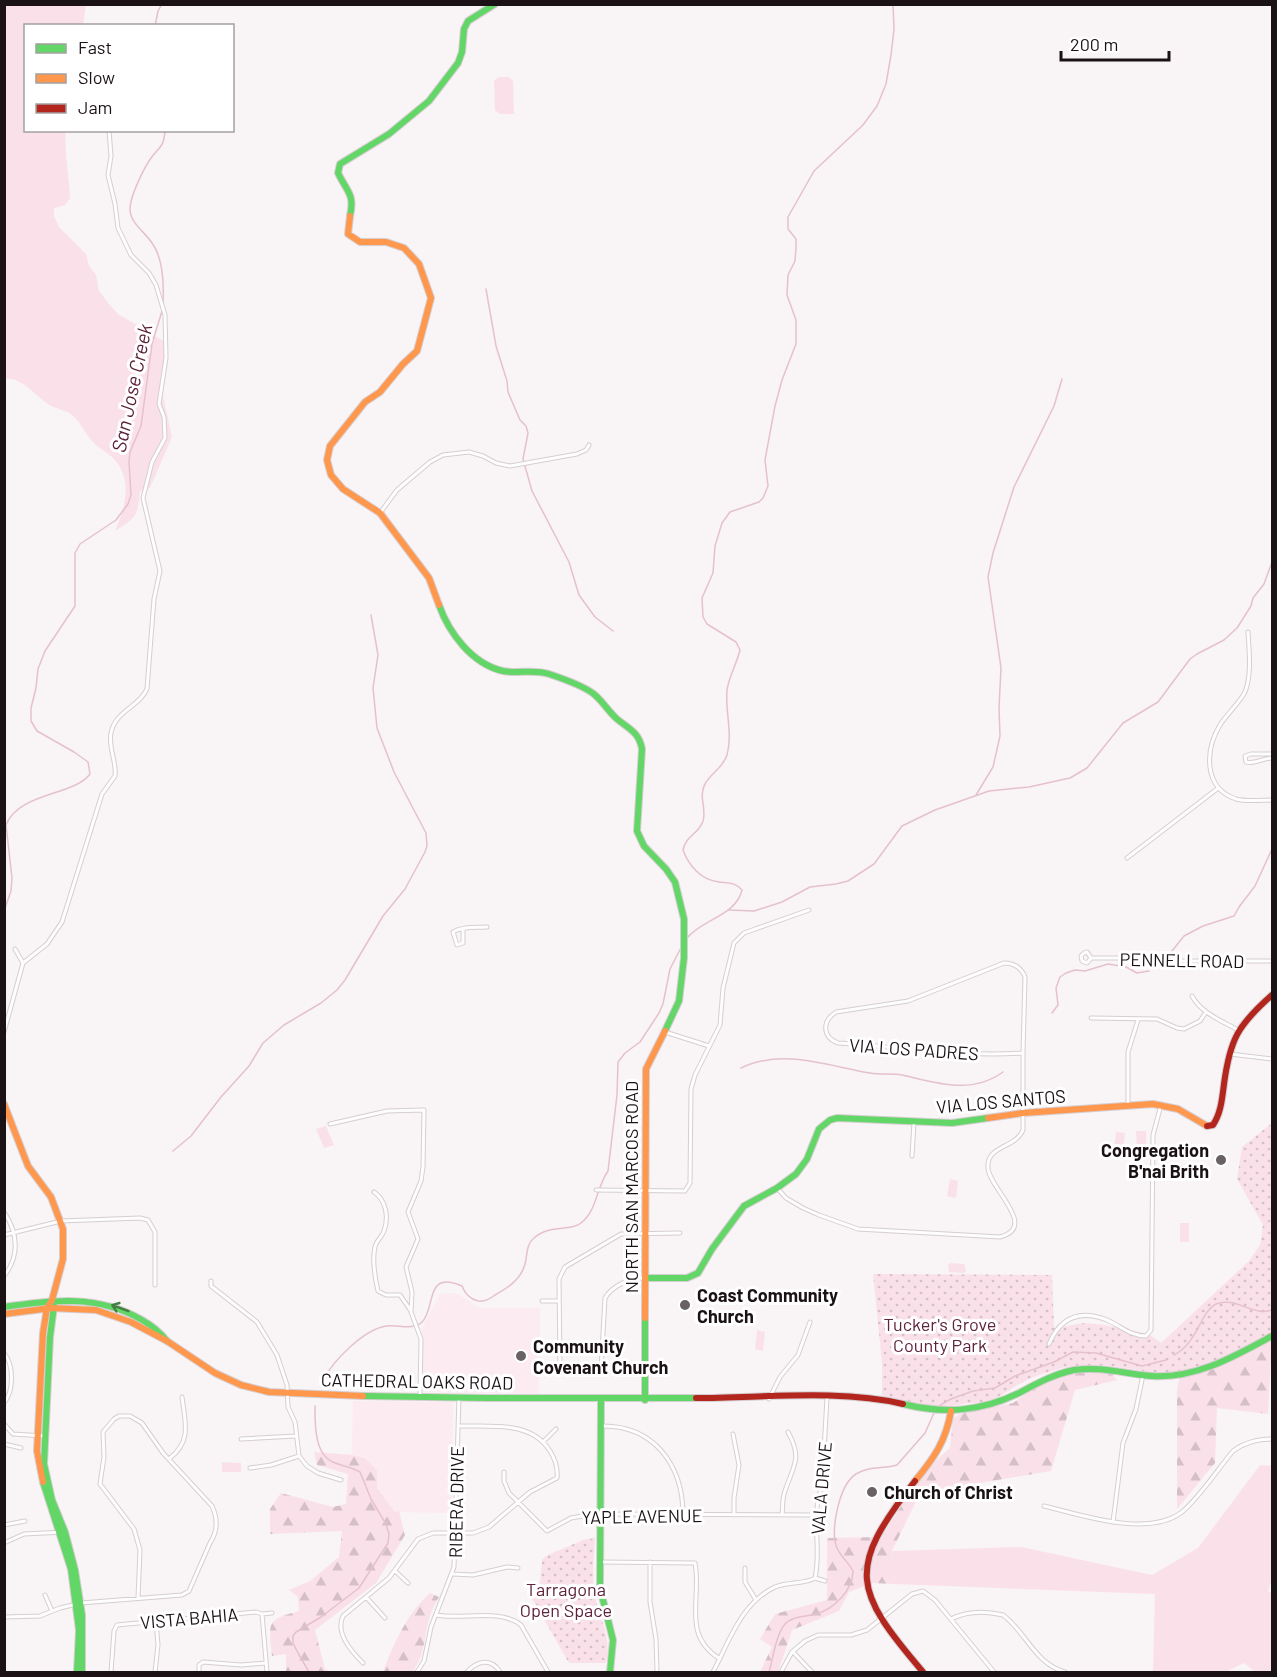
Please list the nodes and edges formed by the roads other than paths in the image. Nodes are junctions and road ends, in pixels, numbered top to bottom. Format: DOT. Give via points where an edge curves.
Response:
graph roads {
  1 [pos="495,4"];
  2 [pos="109,132"];
  3 [pos="589,445"];
  4 [pos="381,513"];
  5 [pos="1248,632"];
  6 [pos="1270,756"];
  7 [pos="1217,789"];
  8 [pos="1272,800"];
  9 [pos="1127,858"];
  10 [pos="809,910"];
  11 [pos="487,927"];
  12 [pos="463,928"];
  13 [pos="15,949"];
  14 [pos="1091,958"];
  15 [pos="1272,961"];
  16 [pos="23,963"];
  17 [pos="1272,995"];
  18 [pos="1192,996"];
  19 [pos="1206,1012"];
  20 [pos="1091,1018"];
  21 [pos="1138,1019"];
  22 [pos="1238,1030"];
  23 [pos="665,1031"];
  24 [pos="4,1032"];
  25 [pos="709,1046"];
  26 [pos="1023,1053"];
  27 [pos="1230,1054"];
  28 [pos="1272,1059"];
  29 [pos="4,1104"];
  30 [pos="1161,1105"];
  31 [pos="1128,1106"];
  32 [pos="1023,1113"];
  33 [pos="914,1122"];
  34 [pos="330,1124"];
  35 [pos="912,1156"];
  36 [pos="777,1188"];
  37 [pos="599,1190"];
  38 [pos="645,1191"];
  39 [pos="374,1192"];
  40 [pos="4,1212"];
  41 [pos="61,1221"];
  42 [pos="15,1233"];
  43 [pos="645,1233"];
  44 [pos="680,1233"];
  45 [pos="4,1235"];
  46 [pos="4,1276"];
  47 [pos="645,1278"];
  48 [pos="211,1281"];
  49 [pos="155,1285"];
  50 [pos="542,1301"];
  51 [pos="559,1301"];
  52 [pos="51,1305"];
  53 [pos="4,1307"];
  54 [pos="411,1312"];
  55 [pos="4,1314"];
  56 [pos="810,1322"];
  57 [pos="1272,1336"];
  58 [pos="1049,1344"];
  59 [pos="4,1353"];
  60 [pos="1143,1375"];
  61 [pos="288,1393"];
  62 [pos="420,1396"];
  63 [pos="459,1396"];
  64 [pos="182,1397"];
  65 [pos="827,1398"];
  66 [pos="769,1399"];
  67 [pos="601,1400"];
  68 [pos="645,1400"];
  69 [pos="4,1403"];
  70 [pos="951,1411"];
  71 [pos="4,1424"];
  72 [pos="458,1426"];
  73 [pos="601,1426"];
  74 [pos="556,1429"];
  75 [pos="788,1432"];
  76 [pos="733,1434"];
  77 [pos="41,1436"];
  78 [pos="296,1436"];
  79 [pos="241,1439"];
  80 [pos="1272,1439"];
  81 [pos="543,1442"];
  82 [pos="4,1444"];
  83 [pos="21,1448"];
  84 [pos="299,1456"];
  85 [pos="170,1458"];
  86 [pos="250,1468"];
  87 [pos="504,1472"];
  88 [pos="341,1479"];
  89 [pos="517,1502"];
  90 [pos="1044,1506"];
  91 [pos="600,1514"];
  92 [pos="683,1515"];
  93 [pos="734,1515"];
  94 [pos="782,1515"];
  95 [pos="816,1515"];
  96 [pos="25,1521"];
  97 [pos="1113,1522"];
  98 [pos="4,1525"];
  99 [pos="62,1532"];
  100 [pos="456,1533"];
  101 [pos="4,1543"];
  102 [pos="600,1562"];
  103 [pos="650,1562"];
  104 [pos="518,1568"];
  105 [pos="745,1568"];
  106 [pos="395,1571"];
  107 [pos="453,1574"];
  108 [pos="815,1578"];
  109 [pos="825,1581"];
  110 [pos="408,1583"];
  111 [pos="45,1594"];
  112 [pos="366,1597"];
  113 [pos="138,1598"];
  114 [pos="756,1600"];
  115 [pos="79,1604"];
  116 [pos="52,1611"];
  117 [pos="272,1613"];
  118 [pos="262,1614"];
  119 [pos="436,1615"];
  120 [pos="4,1617"];
  121 [pos="385,1618"];
  122 [pos="880,1619"];
  123 [pos="951,1619"];
  124 [pos="156,1622"];
  125 [pos="792,1652"];
  126 [pos="720,1659"];
  127 [pos="266,1663"];
  128 [pos="363,1663"];
  129 [pos="80,1672"];
  130 [pos="111,1672"];
  131 [pos="155,1672"];
  132 [pos="199,1672"];
  133 [pos="267,1672"];
  134 [pos="417,1672"];
  135 [pos="467,1672"];
  136 [pos="500,1672"];
  137 [pos="548,1672"];
  138 [pos="610,1672"];
  139 [pos="657,1672"];
  140 [pos="713,1672"];
  141 [pos="781,1672"];
  142 [pos="812,1672"];
  143 [pos="924,1672"];
  144 [pos="994,1672"];
  145 [pos="1065,1672"];
  1 -- 4 [label="street, NORTH SAN MARCOS ROAD" via="466,24 459,62 432,96 403,122 342,161 338,170 351,194 348,234 360,242 386,242 404,248 421,268 431,298 417,351 357,411 328,451 329,468 339,484"];
  2 -- 16 [label="street" via="108,175 118,228 130,255 156,285 165,315 166,358 159,404 165,438 152,462 143,498 160,571 144,695 118,717 111,729 115,776 102,794 62,922 47,944"];
  3 -- 4 [label="street" via="577,454 510,466 469,452 443,455 397,490"];
  4 -- 23 [label="street, NORTH SAN MARCOS ROAD" via="429,578 446,625 476,659 504,671 548,673 585,689 640,739 638,838 677,886 686,947 678,1005"];
  5 -- 7 [label="street" via="1246,690 1219,726 1211,747 1209,767"];
  6 -- 6 [label="street" via="1251,754 1245,759 1252,764"];
  7 -- 8 [label="street" via="1236,799"];
  7 -- 9 [label="street"];
  10 -- 25 [label="street" via="737,939 731,949 723,988 720,1025"];
  11 -- 12 [label="street"];
  12 -- 12 [label="street" via="464,940 457,945 453,932"];
  13 -- 16 [label="street"];
  14 -- 15 [label="street, PENNELL ROAD"];
  16 -- 24 [label="street"];
  17 -- 22 [label="street"];
  18 -- 19 [label="street"];
  19 -- 21 [label="street" via="1200,1021 1184,1029 1157,1019"];
  19 -- 22 [label="street"];
  20 -- 21 [label="street"];
  21 -- 31 [label="street" via="1128,1052"];
  22 -- 27 [label="street"];
  23 -- 25 [label="street"];
  23 -- 38 [label="street, NORTH SAN MARCOS ROAD" via="646,1069"];
  25 -- 38 [label="street" via="690,1096 689,1186 685,1191"];
  26 -- 26 [label="street, VIA LOS PADRES" via="1025,977 1019,967 1009,963 908,1001 836,1012 826,1025 827,1034 838,1043 953,1053"];
  26 -- 32 [label="street, VIA LOS PADRES"];
  27 -- 28 [label="street"];
  27 -- 30 [label="street, VIA LOS SANTOS" via="1215,1124 1207,1126 1178,1109"];
  29 -- 41 [label="street" via="28,1167 51,1197"];
  30 -- 31 [label="street, VIA LOS SANTOS"];
  30 -- 58 [label="street" via="1153,1135 1148,1335 1132,1334 1105,1319 1083,1316 1061,1324"];
  31 -- 32 [label="street, VIA LOS SANTOS"];
  32 -- 33 [label="street, VIA LOS SANTOS" via="952,1123"];
  32 -- 36 [label="street, VIA LOS PADRES" via="1021,1135 996,1150 988,1161 988,1173 1014,1217 1012,1229 1005,1236 858,1229 803,1208"];
  33 -- 35 [label="street"];
  33 -- 36 [label="street, VIA LOS SANTOS" via="845,1117 830,1120 819,1129 802,1167"];
  34 -- 54 [label="street" via="387,1111 424,1110 421,1181 408,1212 418,1239 406,1267 412,1292"];
  36 -- 47 [label="street, VIA LOS SANTOS" via="744,1206 698,1273 687,1278"];
  37 -- 38 [label="street"];
  38 -- 43 [label="street, NORTH SAN MARCOS ROAD"];
  39 -- 54 [label="street" via="383,1200 386,1220 375,1246 377,1287 380,1293 403,1297"];
  40 -- 42 [label="street"];
  41 -- 42 [label="street"];
  41 -- 49 [label="street" via="148,1221 155,1232"];
  41 -- 52 [label="street" via="64,1249"];
  42 -- 45 [label="street"];
  42 -- 46 [label="street" via="14,1257"];
  43 -- 44 [label="street"];
  43 -- 47 [label="street, NORTH SAN MARCOS ROAD"];
  43 -- 51 [label="street" via="621,1234 566,1267 559,1279"];
  47 -- 51 [label="street" via="619,1285 604,1298 602,1364 598,1370 560,1367"];
  47 -- 68 [label="street, NORTH SAN MARCOS ROAD"];
  48 -- 61 [label="street" via="211,1286 257,1322 280,1363"];
  50 -- 51 [label="street"];
  52 -- 53 [label="street, CATHEDRAL OAKS ROAD"];
  52 -- 55 [label="street, CATHEDRAL OAKS ROAD"];
  52 -- 61 [label="street, CATHEDRAL OAKS ROAD" via="93,1301 123,1309 213,1373 235,1384"];
  52 -- 77 [label="street" via="43,1333"];
  54 -- 62 [label="street" via="421,1339"];
  56 -- 66 [label="street" via="798,1355"];
  57 -- 60 [label="street, CATHEDRAL OAKS ROAD" via="1194,1371"];
  59 -- 69 [label="street" via="10,1361 10,1395"];
  60 -- 70 [label="street, CATHEDRAL OAKS ROAD" via="1108,1369 1076,1370 1048,1377 989,1406"];
  60 -- 97 [label="street" via="1123,1443"];
  61 -- 62 [label="street, CATHEDRAL OAKS ROAD"];
  61 -- 78 [label="street"];
  62 -- 63 [label="street, CATHEDRAL OAKS ROAD"];
  63 -- 67 [label="street, CATHEDRAL OAKS ROAD"];
  63 -- 72 [label="street, RIBERA DRIVE"];
  64 -- 85 [label="street" via="186,1436"];
  65 -- 66 [label="street, CATHEDRAL OAKS ROAD"];
  65 -- 70 [label="street, CATHEDRAL OAKS ROAD" via="880,1399"];
  65 -- 95 [label="street, VALA DRIVE" via="822,1486"];
  66 -- 68 [label="street, CATHEDRAL OAKS ROAD"];
  67 -- 68 [label="street, CATHEDRAL OAKS ROAD"];
  67 -- 73 [label="street"];
  70 -- 122 [label="street" via="937,1453 883,1523 870,1547 867,1581"];
  71 -- 77 [label="street" via="13,1434"];
  72 -- 81 [label="street" via="517,1428"];
  72 -- 100 [label="street, RIBERA DRIVE"];
  73 -- 91 [label="street"];
  73 -- 92 [label="street" via="630,1429 656,1445 681,1486"];
  74 -- 81 [label="street"];
  75 -- 94 [label="street" via="795,1450 795,1467 785,1489"];
  76 -- 93 [label="street" via="739,1465"];
  77 -- 99 [label="street" via="37,1451 41,1479"];
  78 -- 79 [label="street"];
  78 -- 84 [label="street"];
  80 -- 97 [label="street" via="1246,1443 1233,1451 1176,1517 1154,1524"];
  81 -- 89 [label="street" via="553,1457 557,1478"];
  82 -- 83 [label="street"];
  84 -- 86 [label="street"];
  84 -- 88 [label="street" via="318,1473"];
  85 -- 113 [label="street, VISTA BAHIA" via="212,1506 216,1514 215,1536 189,1591 182,1595"];
  85 -- 113 [label="street" via="134,1417 119,1416 103,1432 100,1484 136,1536 140,1550"];
  87 -- 89 [label="street, YAPLE AVENUE" via="506,1488"];
  89 -- 91 [label="street, YAPLE AVENUE" via="547,1531 571,1518"];
  89 -- 100 [label="street" via="489,1527 473,1533"];
  90 -- 97 [label="street"];
  91 -- 92 [label="street, YAPLE AVENUE"];
  91 -- 102 [label="street"];
  92 -- 93 [label="street, YAPLE AVENUE"];
  93 -- 94 [label="street, YAPLE AVENUE"];
  94 -- 95 [label="street, YAPLE AVENUE"];
  95 -- 108 [label="street, VALA DRIVE"];
  96 -- 98 [label="street"];
  99 -- 101 [label="street" via="24,1534"];
  99 -- 115 [label="street"];
  100 -- 106 [label="street" via="433,1533 418,1539"];
  100 -- 107 [label="street, RIBERA DRIVE"];
  102 -- 103 [label="street"];
  102 -- 138 [label="street" via="602,1600 613,1640"];
  103 -- 126 [label="street" via="695,1563 697,1632 704,1647"];
  103 -- 139 [label="street"];
  104 -- 107 [label="street"];
  105 -- 114 [label="street" via="745,1582"];
  106 -- 110 [label="street"];
  106 -- 112 [label="street"];
  107 -- 119 [label="street, RIBERA DRIVE"];
  108 -- 109 [label="street"];
  108 -- 114 [label="street" via="783,1584"];
  111 -- 116 [label="street"];
  112 -- 121 [label="street"];
  112 -- 128 [label="street" via="343,1616 340,1627"];
  113 -- 115 [label="street, VISTA BAHIA"];
  114 -- 126 [label="street" via="743,1615"];
  115 -- 116 [label="street, VISTA BAHIA"];
  115 -- 129 [label="street"];
  116 -- 120 [label="street, VISTA BAHIA" via="40,1616"];
  117 -- 118 [label="street, VISTA BAHIA"];
  118 -- 124 [label="street, VISTA BAHIA"];
  118 -- 127 [label="street"];
  119 -- 134 [label="street, RIBERA DRIVE" via="424,1661"];
  119 -- 137 [label="street" via="516,1621"];
  122 -- 123 [label="street" via="923,1590"];
  122 -- 125 [label="street" via="851,1635 818,1635"];
  122 -- 143 [label="street"];
  123 -- 144 [label="street"];
  123 -- 145 [label="street" via="960,1614 1003,1615 1041,1659"];
  124 -- 130 [label="street, VISTA BAHIA" via="115,1626"];
  124 -- 131 [label="street"];
  125 -- 141 [label="street"];
  125 -- 142 [label="street"];
  126 -- 140 [label="street"];
  127 -- 132 [label="street" via="203,1662"];
  127 -- 133 [label="street"];
  135 -- 136 [label="street" via="476,1663 485,1662 495,1665"];
}
